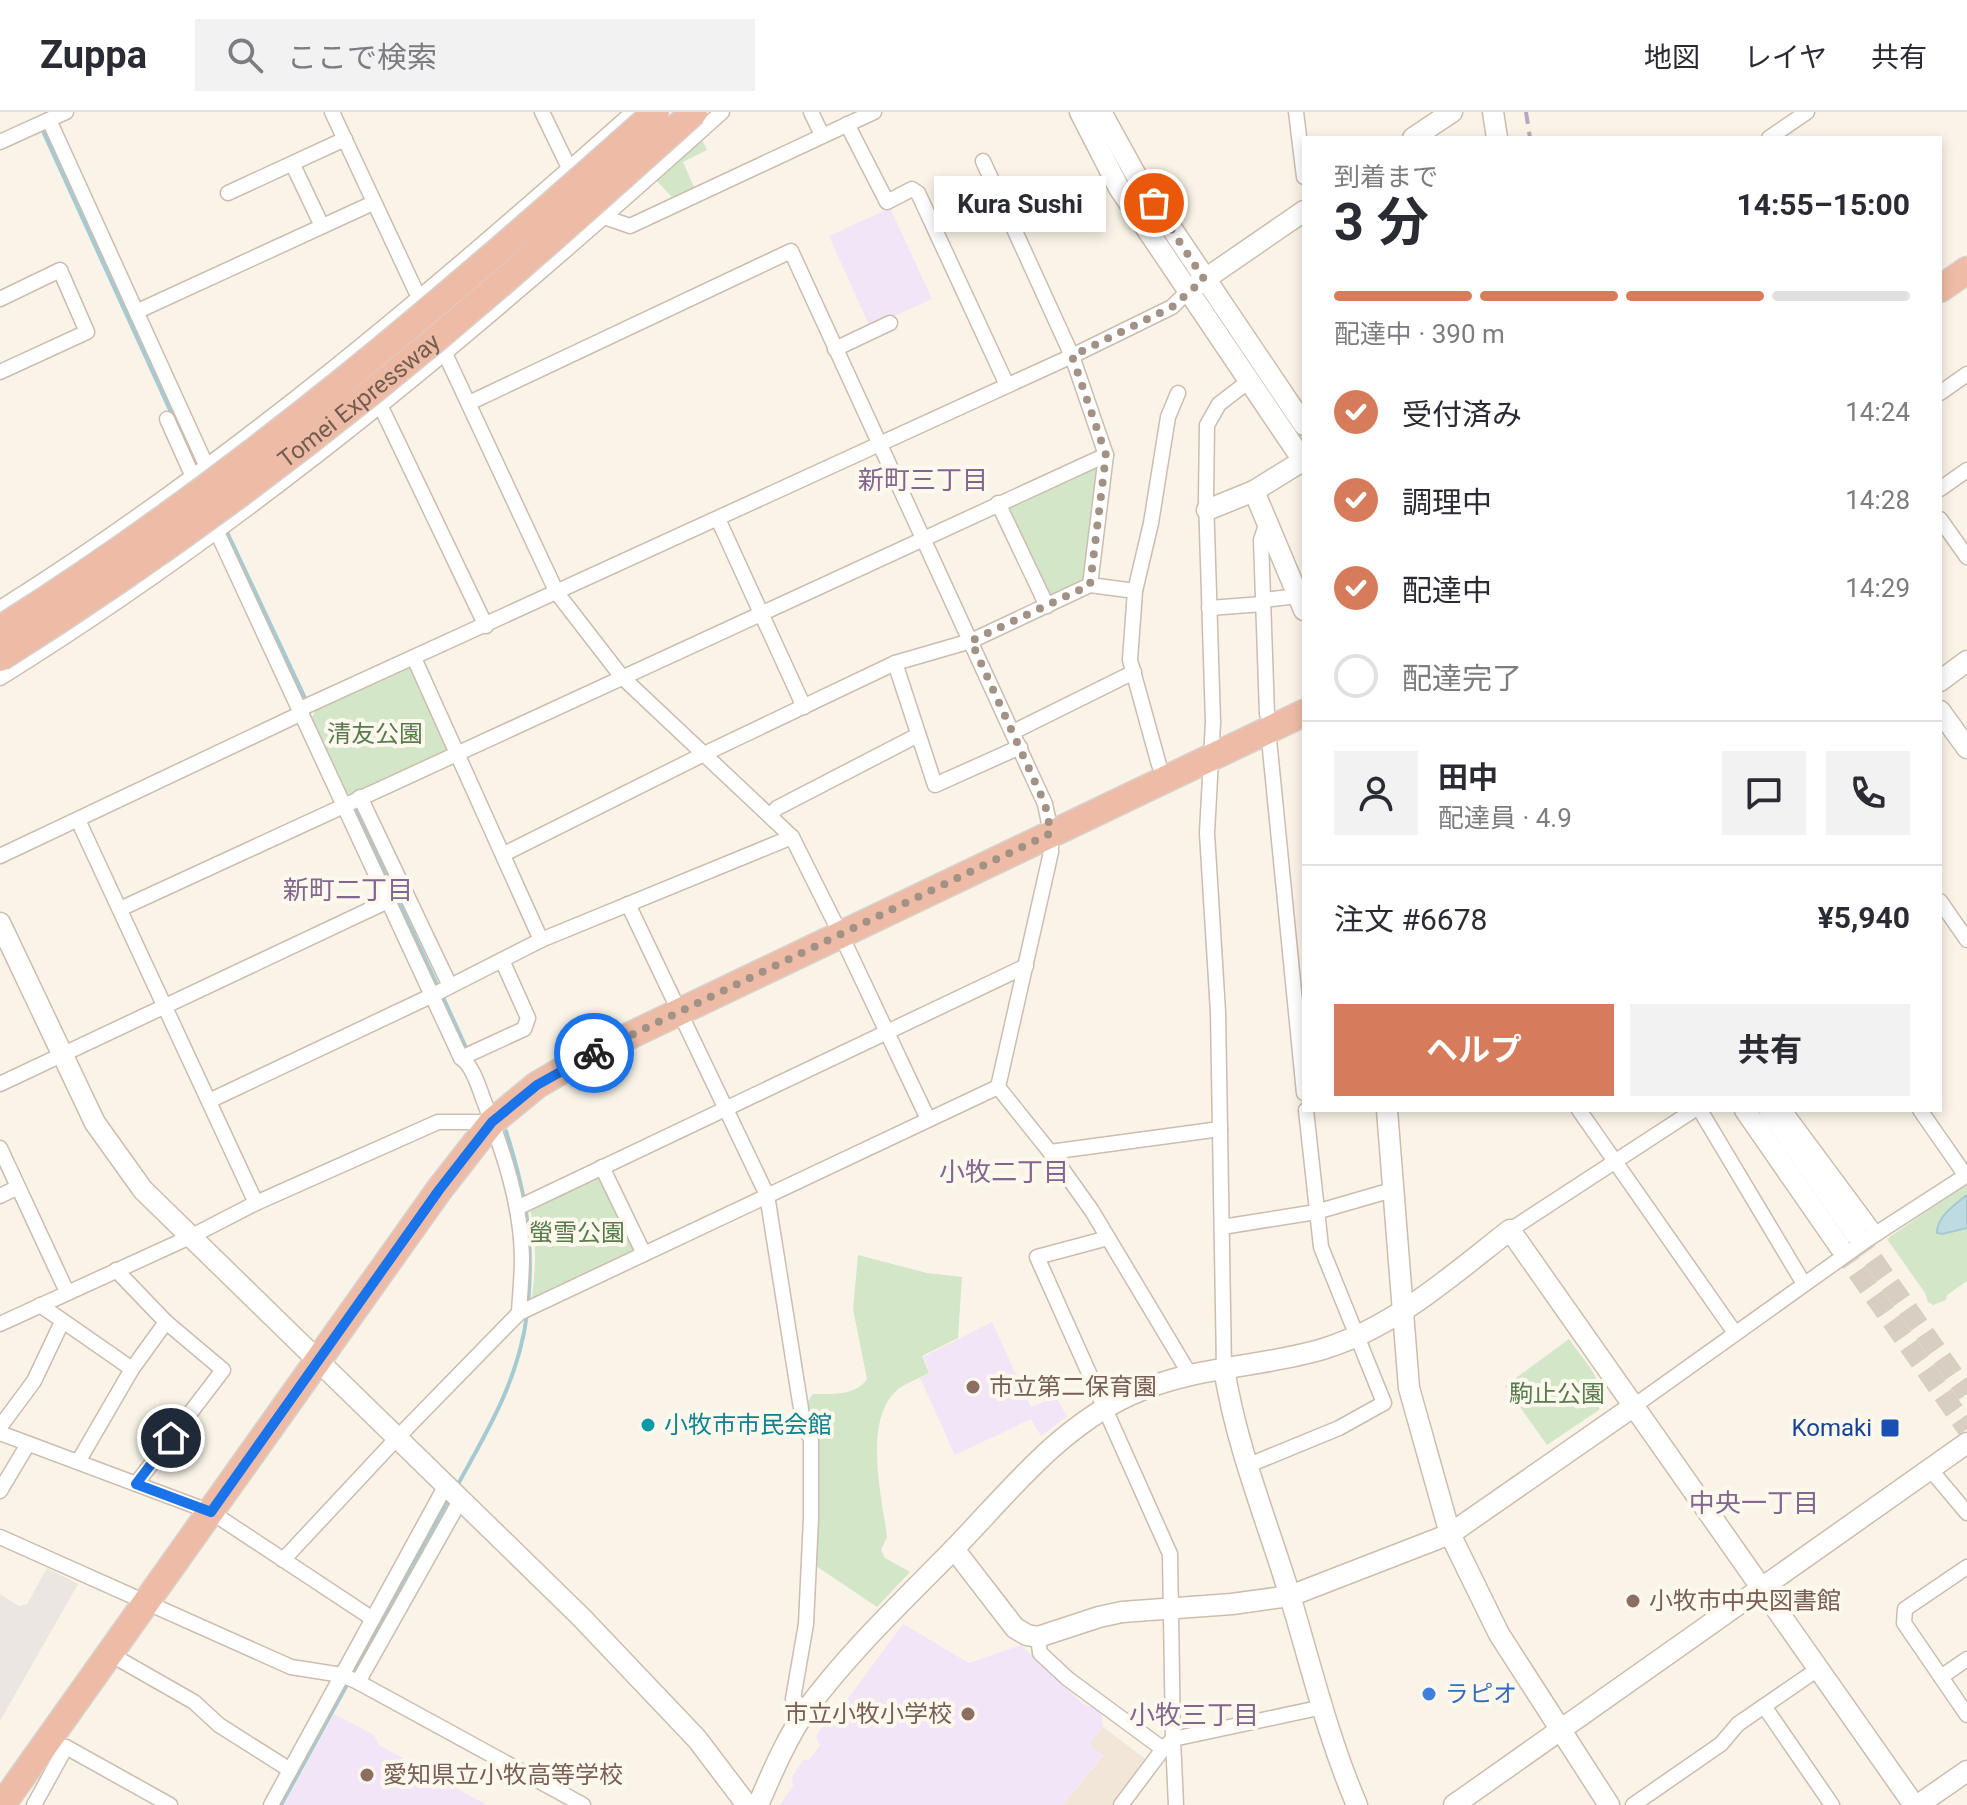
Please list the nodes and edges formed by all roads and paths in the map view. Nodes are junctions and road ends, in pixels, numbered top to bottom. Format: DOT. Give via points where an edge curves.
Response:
graph roads {
  1 [pos="66,112"];
  2 [pos="332,112"];
  3 [pos="542,112"];
  4 [pos="656,112"];
  5 [pos="694,112"];
  6 [pos="722,112"];
  7 [pos="811,112"];
  8 [pos="874,112"];
  9 [pos="1080,112"];
  10 [pos="1101,112"];
  11 [pos="1296,112"];
  12 [pos="1452,112"];
  13 [pos="1493,112"];
  14 [pos="1807,112"];
  15 [pos="626,115"];
  16 [pos="42,123"];
  17 [pos="847,124"];
  18 [pos="822,135"];
  19 [pos="1416,136"];
  20 [pos="1497,136"];
  21 [pos="1772,136"];
  22 [pos="345,139"];
  23 [pos="0,142"];
  24 [pos="983,161"];
  25 [pos="1302,161"];
  26 [pos="293,165"];
  27 [pos="568,170"];
  28 [pos="228,193"];
  29 [pos="373,203"];
  30 [pos="1302,212"];
  31 [pos="604,217"];
  32 [pos="322,226"];
  33 [pos="1966,269"];
  34 [pos="1196,285"];
  35 [pos="1942,287"];
  36 [pos="420,298"];
  37 [pos="0,299"];
  38 [pos="138,311"];
  39 [pos="890,323"];
  40 [pos="835,349"];
  41 [pos="446,353"];
  42 [pos="1072,356"];
  43 [pos="0,372"];
  44 [pos="1967,374"];
  45 [pos="324,375"];
  46 [pos="1249,381"];
  47 [pos="1007,385"];
  48 [pos="1942,392"];
  49 [pos="1178,393"];
  50 [pos="469,403"];
  51 [pos="381,407"];
  52 [pos="167,419"];
  53 [pos="1302,422"];
  54 [pos="362,423"];
  55 [pos="878,444"];
  56 [pos="1106,455"];
  57 [pos="1302,458"];
  58 [pos="1302,462"];
  59 [pos="207,467"];
  60 [pos="1967,470"];
  61 [pos="193,477"];
  62 [pos="1942,488"];
  63 [pos="1254,491"];
  64 [pos="998,503"];
  65 [pos="1207,510"];
  66 [pos="718,519"];
  67 [pos="1267,522"];
  68 [pos="1942,522"];
  69 [pos="117,531"];
  70 [pos="217,532"];
  71 [pos="921,538"];
  72 [pos="1967,557"];
  73 [pos="46,579"];
  74 [pos="151,580"];
  75 [pos="1090,585"];
  76 [pos="1135,591"];
  77 [pos="557,593"];
  78 [pos="1263,602"];
  79 [pos="1301,603"];
  80 [pos="1047,606"];
  81 [pos="0,608"];
  82 [pos="1209,608"];
  83 [pos="760,612"];
  84 [pos="486,626"];
  85 [pos="0,629"];
  86 [pos="74,632"];
  87 [pos="971,641"];
  88 [pos="0,658"];
  89 [pos="414,658"];
  90 [pos="1967,661"];
  91 [pos="895,663"];
  92 [pos="1134,672"];
  93 [pos="622,677"];
  94 [pos="0,678"];
  95 [pos="1942,680"];
  96 [pos="1302,698"];
  97 [pos="804,707"];
  98 [pos="301,711"];
  99 [pos="1302,714"];
  100 [pos="1942,714"];
  101 [pos="1268,722"];
  102 [pos="1013,732"];
  103 [pos="918,735"];
  104 [pos="1020,747"];
  105 [pos="1211,748"];
  106 [pos="1967,748"];
  107 [pos="458,752"];
  108 [pos="704,754"];
  109 [pos="1159,765"];
  110 [pos="360,797"];
  111 [pos="343,805"];
  112 [pos="770,816"];
  113 [pos="78,820"];
  114 [pos="1049,825"];
  115 [pos="792,837"];
  116 [pos="504,854"];
  117 [pos="0,856"];
  118 [pos="388,901"];
  119 [pos="1942,903"];
  120 [pos="628,904"];
  121 [pos="120,909"];
  122 [pos="0,923"];
  123 [pos="1963,924"];
  124 [pos="838,928"];
  125 [pos="541,940"];
  126 [pos="1967,940"];
  127 [pos="502,960"];
  128 [pos="1026,966"];
  129 [pos="450,986"];
  130 [pos="433,995"];
  131 [pos="677,1004"];
  132 [pos="166,1006"];
  133 [pos="887,1031"];
  134 [pos="468,1055"];
  135 [pos="62,1057"];
  136 [pos="1302,1072"];
  137 [pos="0,1084"];
  138 [pos="998,1087"];
  139 [pos="209,1101"];
  140 [pos="726,1108"];
  141 [pos="1306,1112"];
  142 [pos="1387,1112"];
  143 [pos="1580,1112"];
  144 [pos="1694,1112"];
  145 [pos="1698,1112"];
  146 [pos="1747,1112"];
  147 [pos="1770,1112"];
  148 [pos="1785,1112"];
  149 [pos="1921,1112"];
  150 [pos="484,1118"];
  151 [pos="928,1119"];
  152 [pos="1220,1129"];
  153 [pos="0,1148"];
  154 [pos="1050,1152"];
  155 [pos="1615,1161"];
  156 [pos="602,1167"];
  157 [pos="1966,1175"];
  158 [pos="18,1187"];
  159 [pos="1392,1190"];
  160 [pos="767,1195"];
  161 [pos="0,1196"];
  162 [pos="256,1203"];
  163 [pos="523,1206"];
  164 [pos="1316,1212"];
  165 [pos="1222,1227"];
  166 [pos="1510,1230"];
  167 [pos="190,1237"];
  168 [pos="1108,1238"];
  169 [pos="1857,1239"];
  170 [pos="644,1254"];
  171 [pos="116,1270"];
  172 [pos="1804,1284"];
  173 [pos="67,1292"];
  174 [pos="40,1305"];
  175 [pos="526,1310"];
  176 [pos="1402,1313"];
  177 [pos="62,1322"];
  178 [pos="166,1322"];
  179 [pos="0,1324"];
  180 [pos="1735,1333"];
  181 [pos="1357,1336"];
  182 [pos="312,1354"];
  183 [pos="1224,1368"];
  184 [pos="132,1369"];
  185 [pos="1189,1373"];
  186 [pos="1409,1388"];
  187 [pos="1384,1403"];
  188 [pos="1634,1406"];
  189 [pos="1102,1408"];
  190 [pos="0,1427"];
  191 [pos="0,1433"];
  192 [pos="397,1438"];
  193 [pos="1967,1443"];
  194 [pos="28,1444"];
  195 [pos="78,1462"];
  196 [pos="1249,1465"];
  197 [pos="1930,1469"];
  198 [pos="136,1484"];
  199 [pos="0,1491"];
  200 [pos="454,1492"];
  201 [pos="204,1509"];
  202 [pos="1967,1513"];
  203 [pos="1450,1534"];
  204 [pos="0,1537"];
  205 [pos="954,1549"];
  206 [pos="283,1560"];
  207 [pos="1967,1567"];
  208 [pos="1762,1588"];
  209 [pos="1290,1596"];
  210 [pos="140,1599"];
  211 [pos="1171,1610"];
  212 [pos="373,1619"];
  213 [pos="1038,1637"];
  214 [pos="110,1654"];
  215 [pos="1967,1659"];
  216 [pos="1818,1669"];
  217 [pos="342,1675"];
  218 [pos="1941,1677"];
  219 [pos="358,1682"];
  220 [pos="1764,1706"];
  221 [pos="1323,1707"];
  222 [pos="806,1711"];
  223 [pos="1967,1715"];
  224 [pos="1560,1730"];
  225 [pos="1168,1744"];
  226 [pos="290,1770"];
  227 [pos="1967,1771"];
  228 [pos="0,1781"];
  229 [pos="2,1805"];
  230 [pos="34,1805"];
  231 [pos="170,1805"];
  232 [pos="271,1805"];
  233 [pos="583,1805"];
  234 [pos="747,1805"];
  235 [pos="758,1805"];
  236 [pos="1121,1805"];
  237 [pos="1176,1805"];
  238 [pos="1357,1805"];
  239 [pos="1454,1805"];
  240 [pos="1609,1805"];
  241 [pos="1633,1805"];
  242 [pos="1832,1805"];
  243 [pos="1916,1805"];
  1 -- 16 [label="street"];
  2 -- 22 [label="street"];
  3 -- 27 [label="street"];
  4 -- 85 [label="highway, Tomei Expressway, bridge" via="496,255 326,396 133,541"];
  5 -- 88 [label="highway, Tomei Expressway, bridge" via="453,325 244,491"];
  6 -- 31 [label="street"];
  7 -- 18 [label="street"];
  8 -- 17 [label="street"];
  9 -- 34 [label="street" via="1119,188"];
  10 -- 34 [label="street"];
  11 -- 25 [label="street"];
  12 -- 19 [label="street"];
  13 -- 20 [label="street"];
  14 -- 21 [label="street"];
  15 -- 27 [label="street"];
  16 -- 23 [label="street"];
  16 -- 38 [label="street"];
  17 -- 18 [label="street"];
  17 -- 47 [label="street" via="887,202 912,189 918,193"];
  18 -- 31 [label="street" via="630,226"];
  22 -- 26 [label="street"];
  22 -- 29 [label="street"];
  24 -- 42 [label="street"];
  26 -- 28 [label="street"];
  26 -- 32 [label="street"];
  27 -- 31 [label="street"];
  27 -- 36 [label="street"];
  29 -- 32 [label="street"];
  29 -- 36 [label="street"];
  30 -- 34 [label="street"];
  31 -- 41 [label="street"];
  32 -- 38 [label="street"];
  33 -- 35 [label="highway"];
  34 -- 42 [label="street" via="1172,307"];
  34 -- 46 [label="street"];
  34 -- 53 [label="street"];
  36 -- 41 [label="street"];
  36 -- 45 [label="street"];
  37 -- 43 [label="street" via="60,270 87,332"];
  38 -- 59 [label="street"];
  39 -- 40 [label="street"];
  40 -- 50 [label="street" via="791,251"];
  40 -- 55 [label="street"];
  41 -- 50 [label="street"];
  41 -- 51 [label="street"];
  42 -- 47 [label="street"];
  42 -- 56 [label="street"];
  44 -- 48 [label="street"];
  45 -- 54 [label="street"];
  45 -- 59 [label="street"];
  46 -- 57 [label="street"];
  46 -- 65 [label="street" via="1219,404 1207,425"];
  47 -- 55 [label="street"];
  49 -- 76 [label="street" via="1168,417"];
  50 -- 77 [label="street"];
  51 -- 54 [label="street"];
  51 -- 84 [label="street"];
  52 -- 61 [label="street"];
  54 -- 70 [label="street"];
  55 -- 66 [label="street"];
  55 -- 71 [label="street"];
  56 -- 64 [label="street"];
  56 -- 75 [label="street"];
  58 -- 63 [label="street"];
  59 -- 61 [label="street"];
  60 -- 62 [label="street"];
  61 -- 69 [label="street"];
  63 -- 65 [label="street"];
  63 -- 67 [label="street"];
  64 -- 71 [label="street"];
  64 -- 80 [label="street"];
  65 -- 82 [label="street"];
  66 -- 77 [label="street"];
  66 -- 83 [label="street"];
  67 -- 78 [label="street" via="1261,540"];
  67 -- 79 [label="street"];
  68 -- 72 [label="street"];
  69 -- 73 [label="street"];
  69 -- 74 [label="street"];
  70 -- 74 [label="street"];
  70 -- 98 [label="street"];
  71 -- 83 [label="street"];
  71 -- 87 [label="street"];
  73 -- 81 [label="street"];
  73 -- 86 [label="street"];
  74 -- 86 [label="street"];
  75 -- 76 [label="street"];
  75 -- 80 [label="street"];
  76 -- 92 [label="street" via="1130,660"];
  77 -- 84 [label="street"];
  77 -- 93 [label="street"];
  78 -- 79 [label="street"];
  78 -- 82 [label="street"];
  78 -- 101 [label="street"];
  80 -- 87 [label="street"];
  82 -- 105 [label="street"];
  83 -- 93 [label="street"];
  83 -- 97 [label="street"];
  84 -- 89 [label="street"];
  86 -- 94 [label="street"];
  87 -- 91 [label="street"];
  87 -- 102 [label="street"];
  89 -- 98 [label="street"];
  89 -- 107 [label="street"];
  90 -- 95 [label="street"];
  91 -- 97 [label="street"];
  91 -- 103 [label="street"];
  92 -- 102 [label="street"];
  92 -- 109 [label="street"];
  93 -- 107 [label="street"];
  93 -- 108 [label="street"];
  96 -- 101 [label="highway"];
  97 -- 108 [label="street"];
  98 -- 111 [label="street"];
  98 -- 113 [label="street"];
  99 -- 101 [label="highway"];
  100 -- 106 [label="street"];
  101 -- 105 [label="highway"];
  101 -- 136 [label="street"];
  102 -- 104 [label="street"];
  103 -- 104 [label="street" via="935,785"];
  103 -- 112 [label="street"];
  104 -- 114 [label="street"];
  105 -- 109 [label="highway"];
  105 -- 114 [label="highway"];
  105 -- 152 [label="street" via="1207,833"];
  107 -- 110 [label="street"];
  107 -- 116 [label="street"];
  108 -- 112 [label="street"];
  108 -- 116 [label="street"];
  109 -- 114 [label="highway"];
  110 -- 111 [label="street"];
  110 -- 129 [label="street"];
  111 -- 118 [label="street"];
  111 -- 121 [label="street"];
  112 -- 115 [label="street"];
  113 -- 117 [label="street"];
  113 -- 121 [label="street"];
  114 -- 124 [label="highway"];
  114 -- 128 [label="street" via="1051,852"];
  115 -- 120 [label="street"];
  115 -- 124 [label="street"];
  116 -- 125 [label="street"];
  118 -- 130 [label="street"];
  118 -- 132 [label="street"];
  119 -- 123 [label="street"];
  120 -- 125 [label="street"];
  120 -- 131 [label="street"];
  121 -- 132 [label="street"];
  122 -- 135 [label="street"];
  123 -- 126 [label="street"];
  124 -- 131 [label="highway"];
  124 -- 133 [label="street"];
  125 -- 127 [label="street"];
  127 -- 129 [label="street"];
  127 -- 134 [label="street" via="528,1018 524,1029"];
  128 -- 133 [label="street"];
  128 -- 138 [label="street"];
  129 -- 130 [label="street"];
  130 -- 134 [label="street"];
  130 -- 139 [label="street"];
  131 -- 140 [label="street"];
  131 -- 150 [label="highway" via="578,1044 530,1072"];
  132 -- 135 [label="street"];
  132 -- 139 [label="street"];
  133 -- 140 [label="street"];
  133 -- 151 [label="street"];
  134 -- 150 [label="street"];
  135 -- 137 [label="street"];
  135 -- 167 [label="street" via="120,1159"];
  138 -- 151 [label="street"];
  138 -- 154 [label="street"];
  139 -- 162 [label="street"];
  140 -- 156 [label="street"];
  140 -- 160 [label="street"];
  141 -- 164 [label="street"];
  142 -- 159 [label="street"];
  143 -- 155 [label="street"];
  144 -- 155 [label="street"];
  145 -- 172 [label="street"];
  146 -- 169 [label="street"];
  147 -- 169 [label="street"];
  148 -- 169 [label="street"];
  149 -- 157 [label="street"];
  150 -- 162 [label="street" via="438,1122"];
  150 -- 163 [label="street"];
  150 -- 182 [label="highway" via="439,1190"];
  151 -- 160 [label="street"];
  152 -- 154 [label="street"];
  152 -- 165 [label="street"];
  153 -- 158 [label="street"];
  154 -- 168 [label="street"];
  155 -- 166 [label="street"];
  155 -- 180 [label="street"];
  156 -- 163 [label="street"];
  156 -- 170 [label="street"];
  157 -- 169 [label="street"];
  158 -- 161 [label="street"];
  158 -- 173 [label="street"];
  159 -- 164 [label="street"];
  159 -- 176 [label="street"];
  160 -- 170 [label="street"];
  160 -- 222 [label="street" via="802,1415 811,1440 806,1624 793,1699"];
  162 -- 167 [label="street"];
  163 -- 175 [label="street"];
  164 -- 165 [label="street"];
  164 -- 181 [label="street" via="1321,1247"];
  165 -- 183 [label="street"];
  166 -- 176 [label="street"];
  166 -- 188 [label="street"];
  167 -- 171 [label="street"];
  167 -- 182 [label="street"];
  168 -- 185 [label="street"];
  168 -- 189 [label="street" via="1037,1257"];
  169 -- 172 [label="street"];
  170 -- 175 [label="street"];
  171 -- 173 [label="street"];
  171 -- 178 [label="street"];
  172 -- 180 [label="street"];
  173 -- 174 [label="street"];
  174 -- 177 [label="street"];
  174 -- 179 [label="street"];
  175 -- 192 [label="street"];
  176 -- 181 [label="street"];
  176 -- 186 [label="street"];
  177 -- 184 [label="street"];
  177 -- 190 [label="street" via="34,1381"];
  178 -- 184 [label="street"];
  178 -- 198 [label="street" via="223,1370"];
  180 -- 188 [label="street"];
  181 -- 183 [label="street" via="1322,1349"];
  181 -- 187 [label="street"];
  182 -- 192 [label="street"];
  182 -- 201 [label="highway"];
  183 -- 185 [label="street"];
  183 -- 196 [label="street"];
  184 -- 195 [label="street"];
  185 -- 189 [label="street"];
  186 -- 187 [label="street"];
  186 -- 203 [label="street"];
  187 -- 196 [label="street"];
  188 -- 203 [label="street"];
  188 -- 208 [label="street"];
  189 -- 205 [label="street" via="1044,1455"];
  189 -- 211 [label="street" via="1170,1554"];
  191 -- 194 [label="street"];
  192 -- 200 [label="street"];
  192 -- 206 [label="street"];
  193 -- 197 [label="street"];
  194 -- 195 [label="street"];
  194 -- 199 [label="street"];
  195 -- 198 [label="street"];
  196 -- 209 [label="street"];
  197 -- 202 [label="street"];
  197 -- 208 [label="street"];
  198 -- 201 [label="street"];
  200 -- 212 [label="street"];
  200 -- 219 [label="street"];
  200 -- 234 [label="street" via="697,1739"];
  201 -- 206 [label="street"];
  201 -- 210 [label="highway"];
  203 -- 209 [label="street"];
  203 -- 224 [label="street" via="1499,1634"];
  204 -- 210 [label="street"];
  205 -- 213 [label="street" via="1015,1628"];
  205 -- 222 [label="street" via="846,1660"];
  206 -- 212 [label="street"];
  207 -- 218 [label="street" via="1905,1609 1904,1623"];
  208 -- 216 [label="street"];
  208 -- 224 [label="street"];
  209 -- 211 [label="street"];
  209 -- 221 [label="street"];
  210 -- 214 [label="highway"];
  210 -- 217 [label="street" via="291,1667"];
  210 -- 228 [label="highway"];
  211 -- 213 [label="street" via="1122,1612"];
  211 -- 225 [label="street"];
  212 -- 217 [label="street"];
  213 -- 225 [label="street" via="1040,1653 1068,1679"];
  214 -- 226 [label="street" via="194,1702 219,1725"];
  214 -- 229 [label="highway"];
  215 -- 218 [label="street"];
  216 -- 220 [label="street"];
  216 -- 243 [label="street"];
  217 -- 219 [label="street"];
  217 -- 226 [label="street"];
  218 -- 223 [label="street"];
  219 -- 233 [label="street"];
  220 -- 241 [label="street" via="1721,1744"];
  220 -- 242 [label="street"];
  221 -- 225 [label="street"];
  221 -- 238 [label="street"];
  222 -- 235 [label="street"];
  224 -- 239 [label="street"];
  224 -- 240 [label="street"];
  225 -- 236 [label="street"];
  225 -- 237 [label="street"];
  226 -- 232 [label="street"];
  227 -- 243 [label="street"];
  230 -- 231 [label="street" via="66,1747"];
}
